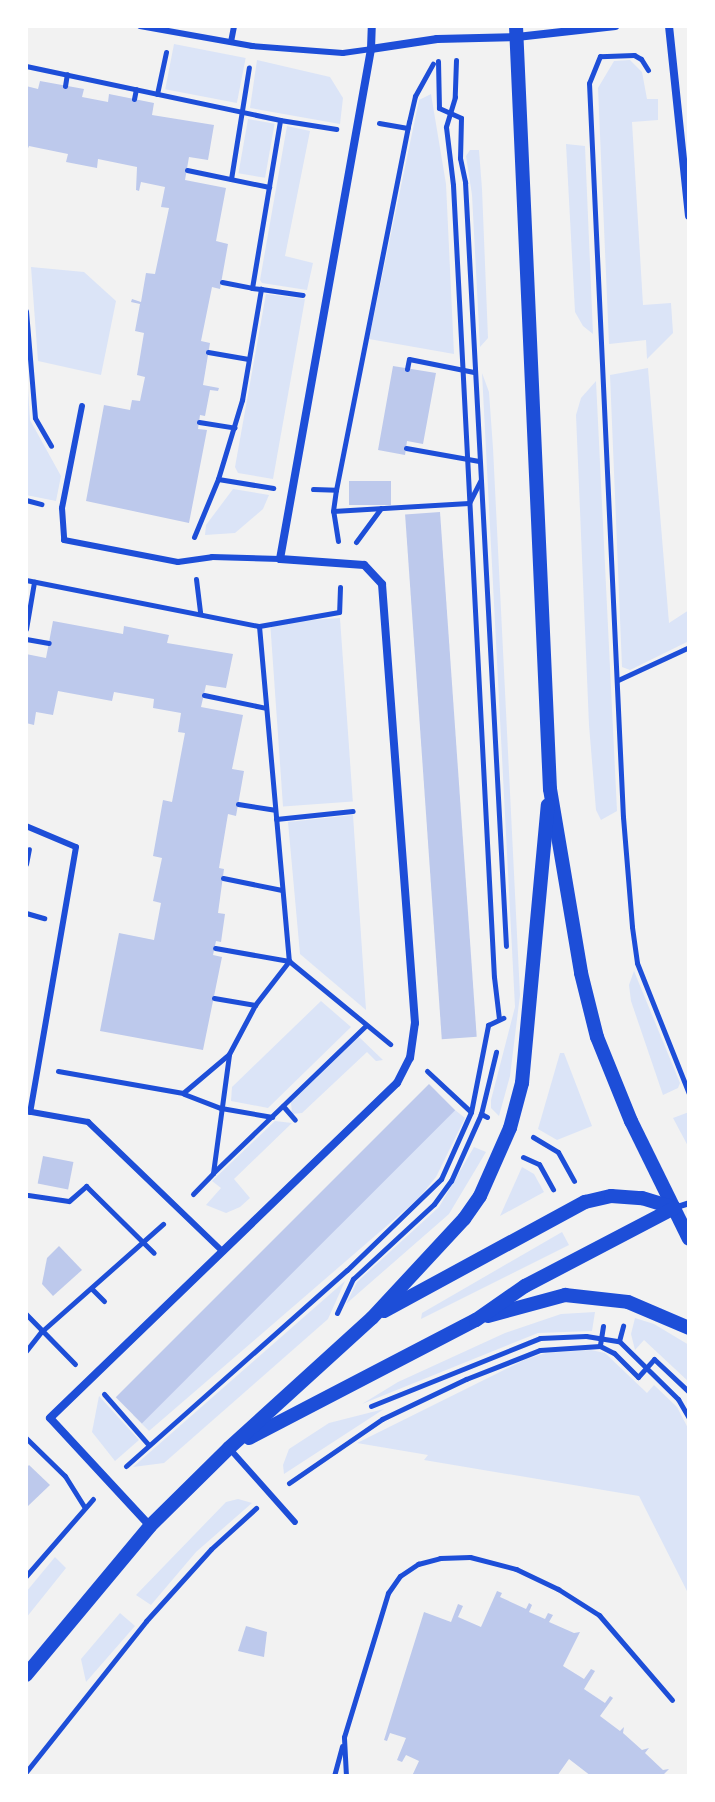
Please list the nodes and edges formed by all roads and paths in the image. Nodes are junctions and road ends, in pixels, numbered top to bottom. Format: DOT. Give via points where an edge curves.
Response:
graph roads {
  1 [pos="140,26"];
  2 [pos="234,26"];
  3 [pos="372,26"];
  4 [pos="615,26"];
  5 [pos="669,26"];
  6 [pos="170,31"];
  7 [pos="516,32"];
  8 [pos="231,42"];
  9 [pos="252,46"];
  10 [pos="371,49"];
  11 [pos="437,56"];
  12 [pos="456,64"];
  13 [pos="26,66"];
  14 [pos="67,74"];
  15 [pos="651,82"];
  16 [pos="65,86"];
  17 [pos="136,89"];
  18 [pos="157,94"];
  19 [pos="134,99"];
  20 [pos="241,112"];
  21 [pos="280,120"];
  22 [pos="378,123"];
  23 [pos="408,128"];
  24 [pos="341,130"];
  25 [pos="187,170"];
  26 [pos="231,179"];
  27 [pos="269,187"];
  28 [pos="689,216"];
  29 [pos="222,282"];
  30 [pos="252,288"];
  31 [pos="261,289"];
  32 [pos="325,298"];
  33 [pos="26,311"];
  34 [pos="208,352"];
  35 [pos="248,359"];
  36 [pos="462,368"];
  37 [pos="407,369"];
  38 [pos="474,372"];
  39 [pos="82,406"];
  40 [pos="199,422"];
  41 [pos="235,428"];
  42 [pos="406,448"];
  43 [pos="467,459"];
  44 [pos="479,461"];
  45 [pos="68,476"];
  46 [pos="218,479"];
  47 [pos="480,480"];
  48 [pos="274,488"];
  49 [pos="312,489"];
  50 [pos="336,490"];
  51 [pos="469,503"];
  52 [pos="381,508"];
  53 [pos="333,511"];
  54 [pos="280,559"];
  55 [pos="195,560"];
  56 [pos="341,562"];
  57 [pos="26,580"];
  58 [pos="34,582"];
  59 [pos="200,614"];
  60 [pos="259,626"];
  61 [pos="26,629"];
  62 [pos="26,639"];
  63 [pos="49,643"];
  64 [pos="689,647"];
  65 [pos="618,680"];
  66 [pos="204,695"];
  67 [pos="266,708"];
  68 [pos="550,789"];
  69 [pos="238,804"];
  70 [pos="275,810"];
  71 [pos="353,811"];
  72 [pos="276,819"];
  73 [pos="26,826"];
  74 [pos="223,878"];
  75 [pos="282,890"];
  76 [pos="215,948"];
  77 [pos="289,961"];
  78 [pos="214,998"];
  79 [pos="255,1005"];
  80 [pos="365,1026"];
  81 [pos="500,1035"];
  82 [pos="497,1048"];
  83 [pos="229,1054"];
  84 [pos="410,1058"];
  85 [pos="38,1067"];
  86 [pos="183,1093"];
  87 [pos="689,1094"];
  88 [pos="283,1106"];
  89 [pos="221,1108"];
  90 [pos="28,1111"];
  91 [pos="471,1112"];
  92 [pos="481,1114"];
  93 [pos="272,1117"];
  94 [pos="295,1120"];
  95 [pos="510,1128"];
  96 [pos="213,1173"];
  97 [pos="27,1194"];
  98 [pos="585,1202"];
  99 [pos="26,1203"];
  100 [pos="689,1203"];
  101 [pos="674,1208"];
  102 [pos="178,1209"];
  103 [pos="689,1239"];
  104 [pos="144,1243"];
  105 [pos="223,1252"];
  106 [pos="154,1253"];
  107 [pos="92,1289"];
  108 [pos="104,1301"];
  109 [pos="628,1302"];
  110 [pos="26,1314"];
  111 [pos="334,1318"];
  112 [pos="372,1318"];
  113 [pos="476,1320"];
  114 [pos="689,1328"];
  115 [pos="41,1332"];
  116 [pos="619,1341"];
  117 [pos="600,1346"];
  118 [pos="26,1351"];
  119 [pos="91,1380"];
  120 [pos="356,1410"];
  121 [pos="689,1418"];
  122 [pos="26,1438"];
  123 [pos="148,1444"];
  124 [pos="229,1448"];
  125 [pos="271,1495"];
  126 [pos="85,1508"];
  127 [pos="295,1522"];
  128 [pos="150,1526"];
  129 [pos="26,1675"];
  130 [pos="672,1700"];
  131 [pos="344,1737"];
  132 [pos="27,1774"];
  133 [pos="334,1776"];
  134 [pos="346,1776"];
  1 -- 6 [label="lane"];
  2 -- 8 [label="lane"];
  3 -- 10 [label="street"];
  4 -- 7 [label="street"];
  5 -- 28 [label="street"];
  6 -- 8 [label="lane"];
  6 -- 18 [label="path"];
  7 -- 10 [label="street"];
  7 -- 68 [label="street"];
  8 -- 9 [label="lane"];
  9 -- 10 [label="lane" via="343,53"];
  9 -- 20 [label="path"];
  10 -- 32 [label="street"];
  11 -- 23 [label="path" via="415,96"];
  12 -- 36 [label="path" via="455,97 446,127"];
  13 -- 14 [label="path"];
  14 -- 16 [label="path"];
  14 -- 17 [label="path"];
  15 -- 65 [label="path" via="641,59 625,54 600,56 589,83"];
  17 -- 18 [label="path"];
  17 -- 19 [label="path"];
  18 -- 20 [label="path"];
  20 -- 21 [label="path"];
  20 -- 26 [label="path"];
  21 -- 24 [label="path"];
  21 -- 27 [label="path"];
  22 -- 23 [label="path"];
  23 -- 50 [label="path"];
  25 -- 26 [label="path"];
  26 -- 27 [label="path"];
  27 -- 30 [label="path"];
  29 -- 30 [label="path"];
  30 -- 31 [label="path"];
  31 -- 32 [label="path"];
  31 -- 35 [label="path"];
  32 -- 54 [label="street"];
  33 -- 45 [label="path" via="35,418"];
  34 -- 35 [label="path"];
  35 -- 41 [label="path"];
  36 -- 37 [label="path" via="409,359"];
  36 -- 38 [label="path"];
  36 -- 43 [label="path"];
  39 -- 45 [label="lane"];
  40 -- 41 [label="path"];
  41 -- 46 [label="path"];
  42 -- 43 [label="path"];
  43 -- 44 [label="path"];
  43 -- 51 [label="path"];
  45 -- 55 [label="lane" via="64,540 178,562"];
  46 -- 48 [label="path"];
  46 -- 55 [label="path" via="194,535"];
  47 -- 51 [label="path"];
  49 -- 50 [label="path"];
  50 -- 53 [label="path"];
  51 -- 52 [label="path"];
  51 -- 81 [label="path"];
  52 -- 53 [label="path"];
  52 -- 56 [label="path"];
  53 -- 56 [label="path"];
  54 -- 55 [label="lane"];
  54 -- 56 [label="street"];
  55 -- 59 [label="path"];
  56 -- 60 [label="path" via="339,612"];
  56 -- 84 [label="street" via="364,565 382,584 415,1023"];
  57 -- 58 [label="path"];
  58 -- 59 [label="path"];
  58 -- 61 [label="path"];
  59 -- 60 [label="path"];
  60 -- 67 [label="path"];
  62 -- 63 [label="path"];
  64 -- 65 [label="path"];
  65 -- 87 [label="path" via="623,817 637,963"];
  66 -- 67 [label="path"];
  67 -- 70 [label="path"];
  68 -- 95 [label="street" via="529,1036"];
  68 -- 101 [label="street" via="597,1037"];
  69 -- 70 [label="path"];
  70 -- 72 [label="path"];
  71 -- 72 [label="path"];
  72 -- 75 [label="path"];
  73 -- 85 [label="lane" via="76,847"];
  74 -- 75 [label="path"];
  75 -- 77 [label="path"];
  76 -- 77 [label="path"];
  77 -- 79 [label="path"];
  77 -- 80 [label="path"];
  78 -- 79 [label="path"];
  79 -- 83 [label="path"];
  80 -- 84 [label="path"];
  80 -- 88 [label="path"];
  82 -- 92 [label="path"];
  83 -- 86 [label="path"];
  83 -- 89 [label="path"];
  84 -- 91 [label="path"];
  84 -- 105 [label="street" via="397,1083"];
  85 -- 86 [label="path"];
  85 -- 90 [label="lane"];
  86 -- 89 [label="path"];
  88 -- 93 [label="path"];
  88 -- 94 [label="path"];
  89 -- 93 [label="path"];
  89 -- 96 [label="path"];
  90 -- 102 [label="lane" via="88,1122"];
  92 -- 95 [label="path"];
  92 -- 111 [label="path" via="451,1181 434,1204 353,1279"];
  93 -- 96 [label="path"];
  95 -- 98 [label="path" via="558,1152"];
  95 -- 112 [label="street" via="486,1185 464,1219"];
  96 -- 102 [label="path"];
  97 -- 99 [label="path"];
  97 -- 104 [label="path" via="69,1201 86,1186"];
  98 -- 101 [label="street" via="611,1196 642,1198"];
  98 -- 112 [label="street"];
  100 -- 101 [label="lane"];
  101 -- 103 [label="street"];
  101 -- 113 [label="street" via="525,1286"];
  102 -- 104 [label="path"];
  102 -- 105 [label="lane"];
  104 -- 106 [label="path"];
  104 -- 107 [label="path"];
  105 -- 119 [label="street"];
  107 -- 108 [label="path"];
  107 -- 115 [label="path"];
  109 -- 113 [label="street" via="565,1295"];
  109 -- 114 [label="street"];
  109 -- 116 [label="path"];
  110 -- 115 [label="path"];
  112 -- 124 [label="street"];
  113 -- 124 [label="street"];
  115 -- 118 [label="path"];
  115 -- 119 [label="path"];
  116 -- 120 [label="path" via="540,1338"];
  116 -- 121 [label="path" via="678,1399"];
  117 -- 125 [label="path" via="540,1350 466,1379 382,1419"];
  119 -- 123 [label="path"];
  119 -- 128 [label="street" via="50,1418"];
  122 -- 126 [label="path" via="65,1476"];
  124 -- 125 [label="lane"];
  124 -- 128 [label="street"];
  125 -- 127 [label="lane"];
  125 -- 132 [label="path" via="211,1549 146,1621"];
  128 -- 129 [label="street"];
  130 -- 131 [label="path" via="599,1615 558,1589 516,1569 470,1557 440,1558 400,1576 388,1593"];
  131 -- 133 [label="path"];
  131 -- 134 [label="path"];
}
